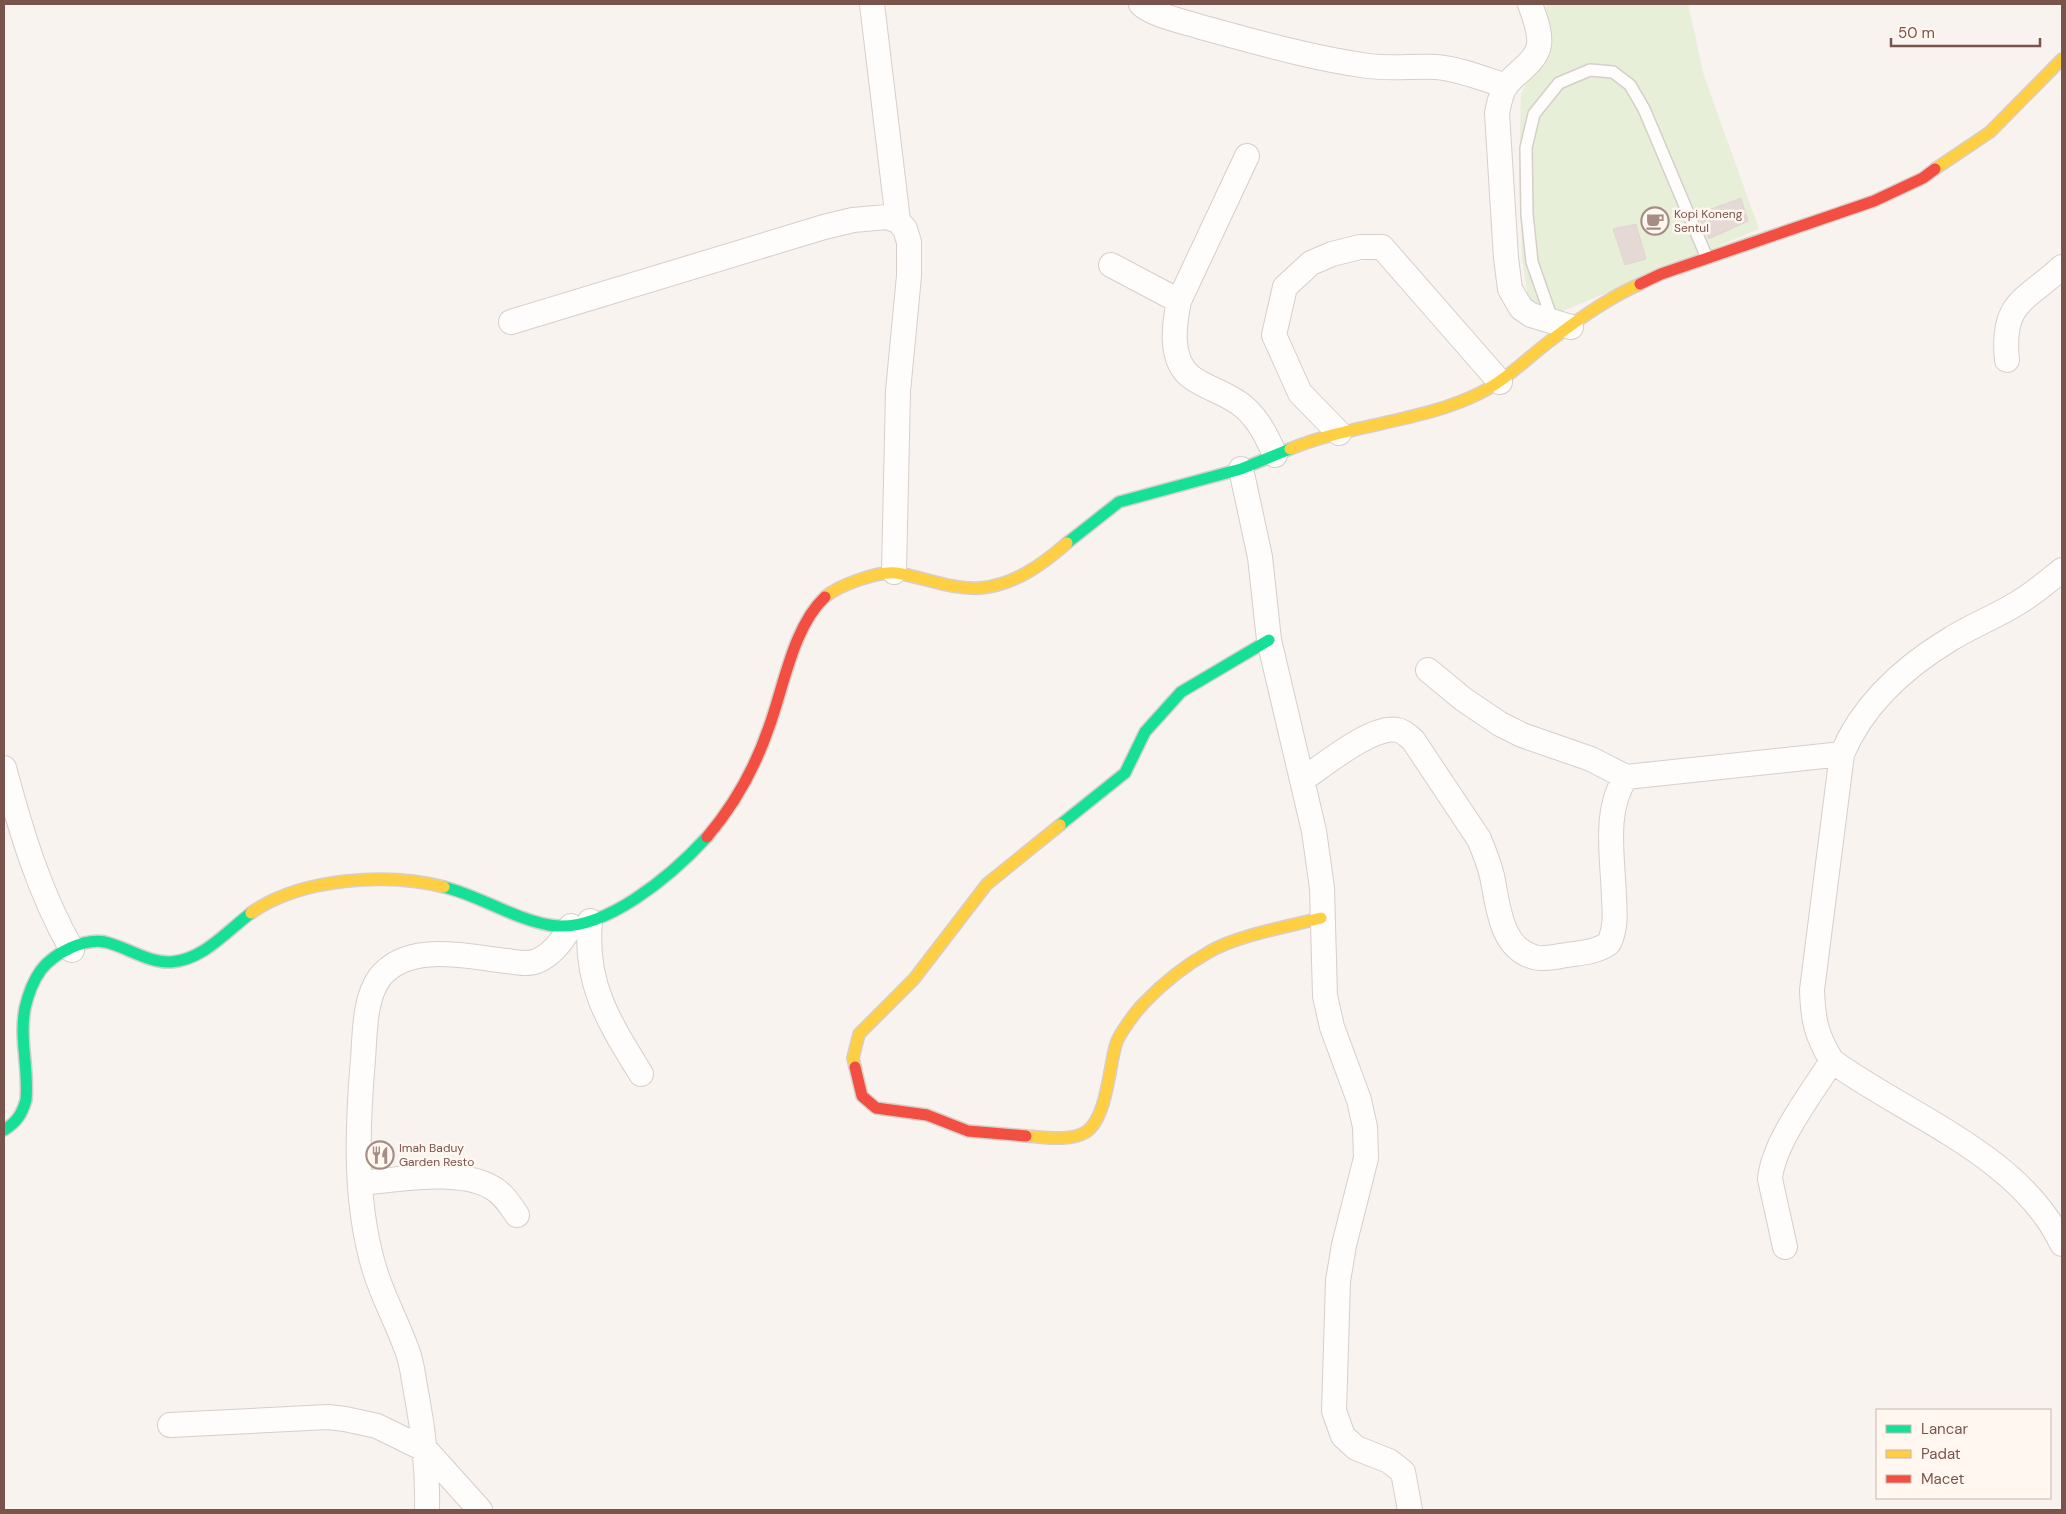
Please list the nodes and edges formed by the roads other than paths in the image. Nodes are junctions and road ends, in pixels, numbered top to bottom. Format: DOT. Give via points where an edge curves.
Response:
graph roads {
  1 [pos="872,4"];
  2 [pos="1141,4"];
  3 [pos="1530,4"];
  4 [pos="2062,59"];
  5 [pos="1506,86"];
  6 [pos="1247,156"];
  7 [pos="898,221"];
  8 [pos="1707,258"];
  9 [pos="1111,265"];
  10 [pos="2062,267"];
  11 [pos="1179,301"];
  12 [pos="511,322"];
  13 [pos="1562,324"];
  14 [pos="2007,360"];
  15 [pos="1500,382"];
  16 [pos="1339,433"];
  17 [pos="1275,455"];
  18 [pos="1241,469"];
  19 [pos="2062,570"];
  20 [pos="894,572"];
  21 [pos="1269,640"];
  22 [pos="1428,670"];
  23 [pos="1842,754"];
  24 [pos="4,768"];
  25 [pos="1626,777"];
  26 [pos="1302,780"];
  27 [pos="1321,918"];
  28 [pos="581,924"];
  29 [pos="72,950"];
  30 [pos="1832,1061"];
  31 [pos="641,1074"];
  32 [pos="4,1130"];
  33 [pos="361,1184"];
  34 [pos="517,1215"];
  35 [pos="2062,1244"];
  36 [pos="1785,1247"];
  37 [pos="170,1425"];
  38 [pos="426,1450"];
  39 [pos="427,1510"];
  40 [pos="480,1510"];
  41 [pos="1410,1510"];
  1 -- 7 [label="street"];
  2 -- 5 [label="street" via="1183,21 1279,49 1368,66 1456,70"];
  3 -- 5 [label="street" via="1539,48"];
  4 -- 8 [label="street" via="1990,132 1923,178 1874,201"];
  5 -- 13 [label="street" via="1500,97 1498,130 1510,289 1520,308 1531,315"];
  6 -- 11 [label="street"];
  7 -- 12 [label="street" via="872,217 824,227"];
  7 -- 20 [label="street" via="904,229 910,257 898,391"];
  8 -- 13 [label="street" via="1661,274"];
  8 -- 13 [label="lane" via="1644,109 1630,85 1613,72 1590,70 1559,83 1534,114 1526,148 1532,262"];
  9 -- 11 [label="street"];
  10 -- 14 [label="street" via="2015,306 2007,324"];
  11 -- 17 [label="street" via="1175,338 1182,368 1192,378 1245,407 1258,423"];
  13 -- 15 [label="street"];
  15 -- 16 [label="street" via="1456,404"];
  15 -- 16 [label="street" via="1382,247 1360,247 1332,254 1311,263 1285,287 1274,335 1300,393"];
  16 -- 17 [label="street"];
  17 -- 18 [label="street"];
  18 -- 20 [label="street" via="1118,502 1041,564 1013,580 993,586 960,588"];
  18 -- 21 [label="street" via="1260,557"];
  19 -- 23 [label="street" via="2018,603 1950,639 1896,678 1861,718"];
  20 -- 28 [label="street" via="851,580 814,606 803,626 755,764 728,812 705,840 653,886 619,908"];
  21 -- 26 [label="street"];
  21 -- 27 [label="street" via="1181,692 1144,732 1125,773 987,884 914,979 859,1034 853,1058 862,1096 876,1108 927,1115 968,1131 1054,1138 1085,1132 1093,1125 1107,1090 1116,1042 1150,997 1210,951"];
  22 -- 25 [label="street" via="1500,724 1583,756"];
  23 -- 25 [label="street"];
  23 -- 30 [label="street" via="1812,990 1813,1018 1819,1040"];
  24 -- 29 [label="street" via="41,889"];
  25 -- 26 [label="street" via="1619,787 1612,813 1615,921 1609,943 1596,950 1543,958 1527,954 1514,944 1505,930 1479,839 1413,740 1405,733 1389,730 1366,738"];
  26 -- 27 [label="street" via="1316,841 1322,888"];
  27 -- 41 [label="street" via="1325,996 1332,1027 1359,1100 1365,1127 1366,1158 1338,1281 1334,1411 1343,1436 1356,1448 1389,1461 1403,1472"];
  28 -- 29 [label="street" via="554,926 424,882 387,879 292,892 254,911 207,950 171,962 94,941"];
  28 -- 31 [label="street" via="602,1007"];
  28 -- 33 [label="street" via="536,962 427,954 393,966 380,978 372,993 366,1022 359,1126"];
  29 -- 32 [label="street" via="41,969 34,982 23,1029 27,1091 24,1108 16,1123"];
  30 -- 35 [label="street" via="2002,1170 2029,1194 2046,1215"];
  30 -- 36 [label="street" via="1788,1133 1771,1168 1770,1179"];
  33 -- 34 [label="street" via="435,1177 475,1180 504,1196"];
  33 -- 38 [label="street" via="366,1232 376,1274 410,1357"];
  37 -- 38 [label="street" via="328,1417 377,1426"];
  38 -- 39 [label="street"];
  38 -- 40 [label="street"];
}
